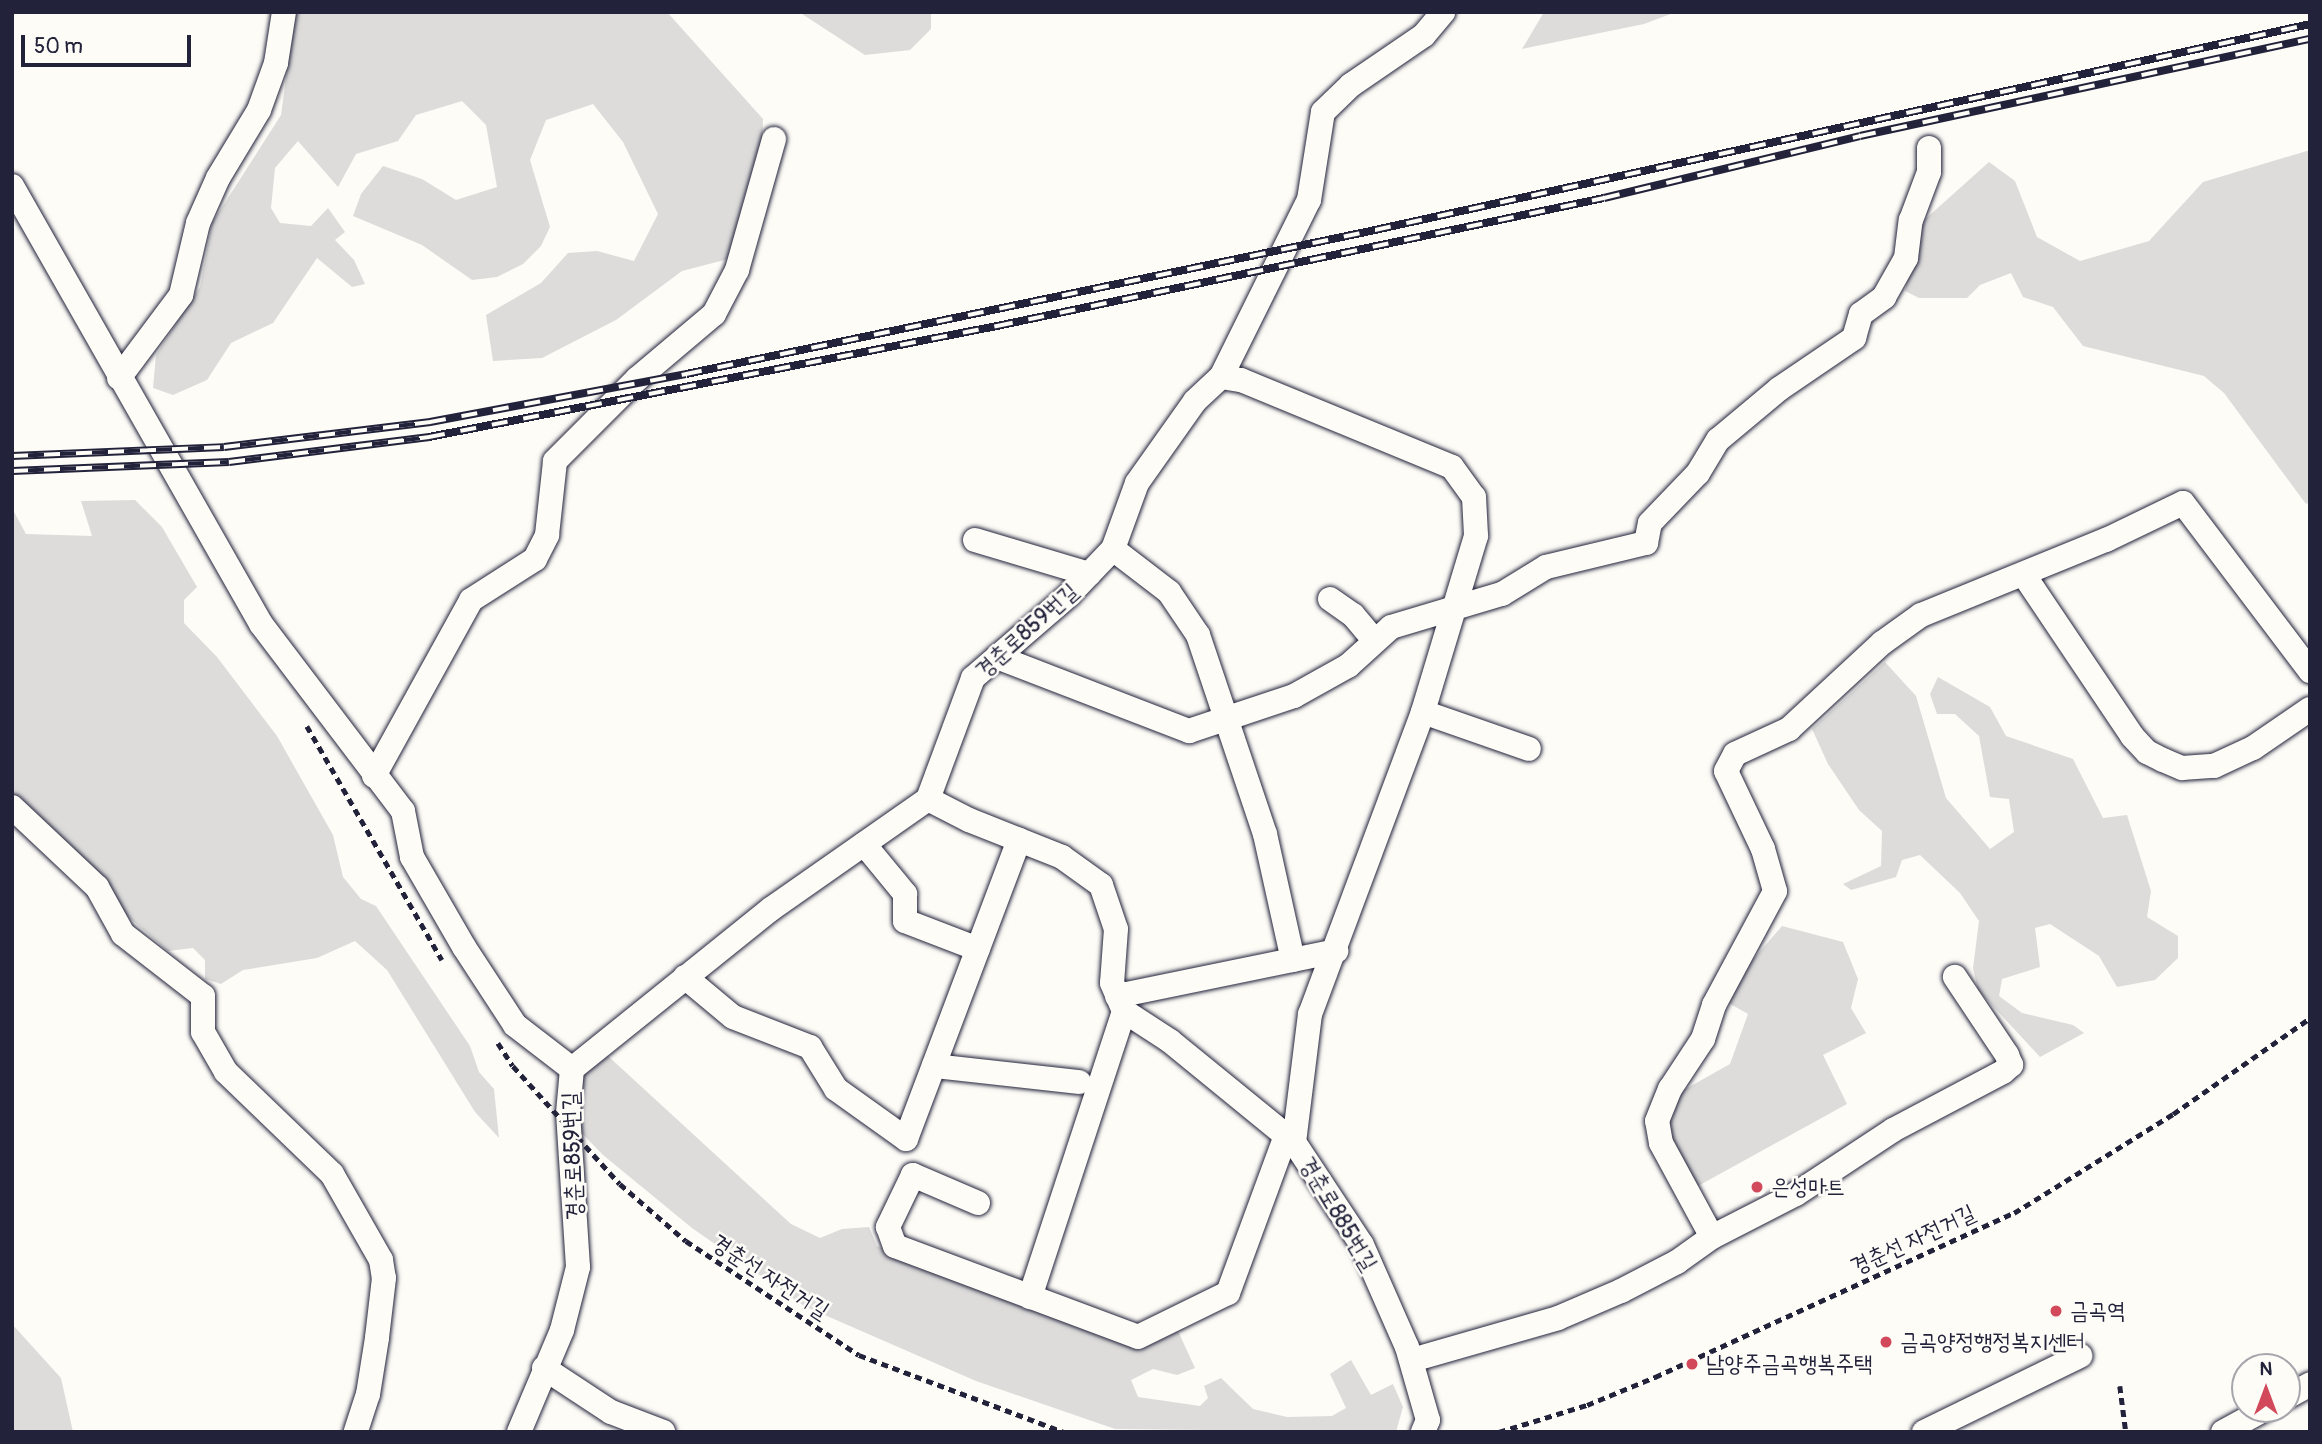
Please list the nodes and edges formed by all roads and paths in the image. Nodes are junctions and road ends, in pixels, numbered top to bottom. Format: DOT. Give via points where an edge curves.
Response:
graph roads {
  1 [pos="284,12"];
  2 [pos="1443,12"];
  3 [pos="775,139"];
  4 [pos="1929,148"];
  5 [pos="12,186"];
  6 [pos="1221,377"];
  7 [pos="119,378"];
  8 [pos="975,540"];
  9 [pos="1113,549"];
  10 [pos="1090,574"];
  11 [pos="2024,575"];
  12 [pos="1330,599"];
  13 [pos="1455,605"];
  14 [pos="1376,641"];
  15 [pos="997,657"];
  16 [pos="2310,671"];
  17 [pos="2310,709"];
  18 [pos="1423,712"];
  19 [pos="1227,721"];
  20 [pos="1529,748"];
  21 [pos="374,776"];
  22 [pos="928,799"];
  23 [pos="12,807"];
  24 [pos="1019,840"];
  25 [pos="864,844"];
  26 [pos="978,949"];
  27 [pos="1336,951"];
  28 [pos="1293,960"];
  29 [pos="685,977"];
  30 [pos="1955,978"];
  31 [pos="1121,1003"];
  32 [pos="2310,1018"];
  33 [pos="513,1066"];
  34 [pos="934,1066"];
  35 [pos="572,1069"];
  36 [pos="1079,1082"];
  37 [pos="1290,1138"];
  38 [pos="978,1203"];
  39 [pos="1712,1237"];
  40 [pos="1030,1297"];
  41 [pos="2080,1356"];
  42 [pos="1412,1360"];
  43 [pos="544,1368"];
  44 [pos="2120,1386"];
  45 [pos="2239,1423"];
  46 [pos="1425,1426"];
  47 [pos="356,1432"];
  48 [pos="519,1432"];
  49 [pos="663,1432"];
  50 [pos="1064,1432"];
  51 [pos="1499,1432"];
  52 [pos="1924,1432"];
  53 [pos="2126,1432"];
  54 [pos="2223,1432"];
  1 -- 7 [label="street" via="276,63 259,110 218,178 198,223 181,295"];
  2 -- 6 [label="street, 경춘로859번길" via="1424,35 1351,85 1323,112 1309,200"];
  3 -- 21 [label="street" via="737,270 714,314 637,379 555,461 547,535 535,559 471,600"];
  4 -- 13 [label="street" via="1929,172 1912,220 1906,258 1884,297 1861,314 1854,338 1779,389 1718,440 1698,472 1650,523 1646,543 1546,568 1502,594"];
  5 -- 7 [label="street"];
  6 -- 9 [label="street, 경춘로859번길" via="1195,401 1137,483"];
  6 -- 13 [label="street, 경춘로885번길" via="1241,380 1451,467 1474,497 1476,536"];
  7 -- 21 [label="street" via="261,624"];
  8 -- 10 [label="street"];
  9 -- 10 [label="street, 경춘로859번길"];
  9 -- 19 [label="street" via="1169,592 1198,635"];
  10 -- 15 [label="street, 경춘로859번길"];
  11 -- 16 [label="street" via="2183,503"];
  11 -- 17 [label="street" via="2132,736 2163,760 2182,768 2214,766 2252,748"];
  11 -- 39 [label="street" via="1921,615 1882,643 1789,729 1735,754 1726,771 1763,849 1775,891 1657,1121 1661,1143"];
  12 -- 14 [label="street" via="1353,615"];
  13 -- 14 [label="street" via="1391,626"];
  13 -- 18 [label="street, 경춘로885번길"];
  14 -- 19 [label="street" via="1349,666 1294,696"];
  15 -- 19 [label="street" via="1189,731"];
  15 -- 22 [label="street, 경춘로859번길" via="973,678"];
  18 -- 20 [label="street"];
  18 -- 27 [label="street, 경춘로885번길"];
  19 -- 28 [label="street" via="1265,834"];
  21 -- 35 [label="street" via="403,811 412,857 515,1025"];
  22 -- 24 [label="street"];
  22 -- 25 [label="street, 경춘로859번길"];
  23 -- 47 [label="street" via="97,887 123,934 202,996 202,1032 226,1072 332,1174 381,1260 384,1278 375,1349"];
  24 -- 26 [label="street"];
  24 -- 31 [label="street" via="1062,857 1101,885 1116,929 1112,983"];
  25 -- 26 [label="street" via="905,894 905,921"];
  25 -- 29 [label="street, 경춘로859번길"];
  26 -- 34 [label="street"];
  27 -- 28 [label="street"];
  27 -- 37 [label="street, 경춘로885번길" via="1310,1014"];
  28 -- 31 [label="street"];
  29 -- 34 [label="street" via="733,1017 810,1047 836,1088 906,1139"];
  29 -- 35 [label="street, 경춘로859번길"];
  30 -- 39 [label="street" via="2011,1065 1893,1130 1796,1194"];
  31 -- 37 [label="street"];
  31 -- 40 [label="street"];
  32 -- 51 [label="path, 경춘선 자전거길" via="2173,1114 2014,1213 1656,1377 1587,1405"];
  33 -- 50 [label="path, 경춘선 자전거길, bridge" via="620,1184 685,1241 859,1355"];
  34 -- 36 [label="street"];
  35 -- 43 [label="street, 경춘로859번길" via="568,1113 578,1267 562,1329"];
  37 -- 40 [label="street" via="1227,1293 1138,1337"];
  37 -- 42 [label="street, 경춘로885번길" via="1362,1245"];
  38 -- 40 [label="street" via="913,1175 888,1227 895,1246"];
  39 -- 42 [label="street" via="1677,1262 1558,1318"];
  41 -- 52 [label="street"];
  42 -- 46 [label="street, 경춘로885번길"];
  43 -- 48 [label="street, 경춘로859번길"];
  43 -- 49 [label="street" via="611,1412"];
  44 -- 53 [label="path"];
  45 -- 54 [label="street"];
}
